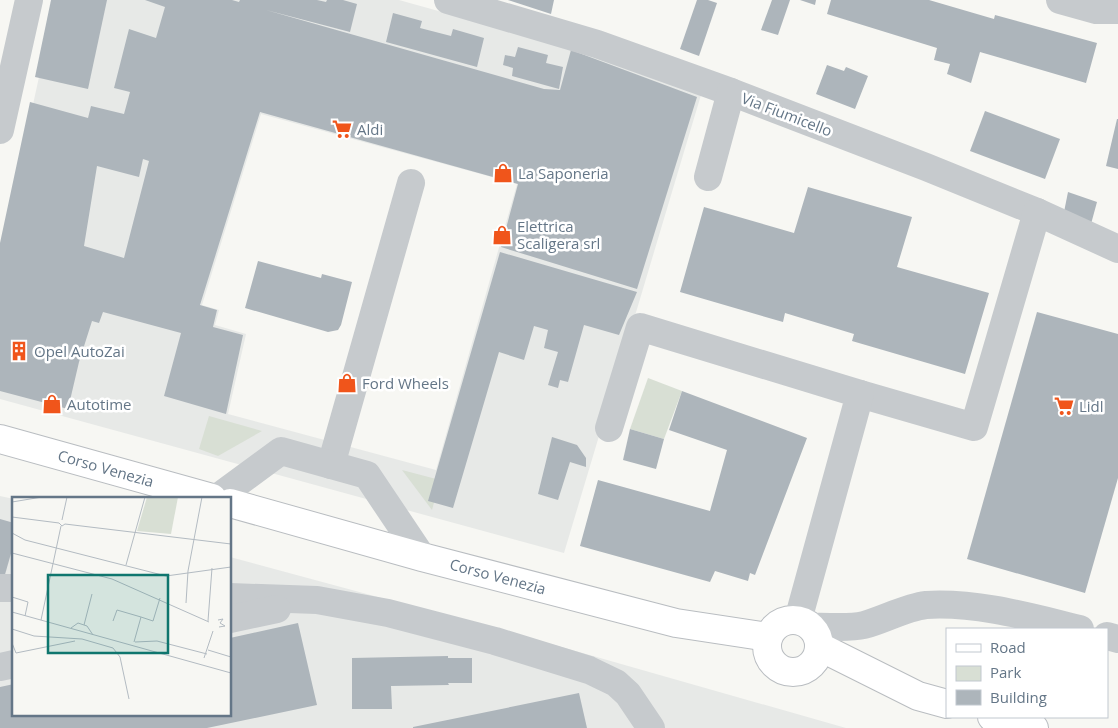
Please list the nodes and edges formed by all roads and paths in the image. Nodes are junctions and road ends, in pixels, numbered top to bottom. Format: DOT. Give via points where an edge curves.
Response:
graph roads {
  1 [pos="28,0"];
  2 [pos="448,0"];
  3 [pos="1060,0"];
  4 [pos="1118,10"];
  5 [pos="731,92"];
  6 [pos="0,130"];
  7 [pos="708,177"];
  8 [pos="411,183"];
  9 [pos="1038,212"];
  10 [pos="1118,249"];
  11 [pos="860,394"];
  12 [pos="609,428"];
  13 [pos="0,439"];
  14 [pos="331,465"];
  15 [pos="208,497"];
  16 [pos="217,497"];
  17 [pos="231,503"];
  18 [pos="422,557"];
  19 [pos="231,597"];
  20 [pos="314,602"];
  21 [pos="231,619"];
  22 [pos="1076,628"];
  23 [pos="809,631"];
  24 [pos="768,637"];
  25 [pos="946,704"];
  26 [pos="996,718"];
  27 [pos="651,728"];
  28 [pos="1034,728"];
  1 -- 6 [label="street"];
  2 -- 5 [label="street, Via Fiumicello" via="597,44"];
  3 -- 4 [label="street" via="1096,10"];
  5 -- 7 [label="street"];
  5 -- 9 [label="street, Via Fiumicello"];
  8 -- 14 [label="street"];
  9 -- 10 [label="street, Via Fiumicello"];
  9 -- 11 [label="street" via="974,427"];
  11 -- 12 [label="street" via="640,327"];
  11 -- 23 [label="street"];
  13 -- 15 [label="main road, Corso Venezia"];
  14 -- 16 [label="street" via="280,451"];
  14 -- 18 [label="street" via="367,475"];
  17 -- 18 [label="main road, Corso Venezia"];
  18 -- 24 [label="main road, Corso Venezia" via="676,623"];
  19 -- 20 [label="street"];
  20 -- 21 [label="street"];
  20 -- 27 [label="street" via="397,615 589,670 611,680 628,694"];
  22 -- 23 [label="street" via="984,608 923,605 863,625"];
  23 -- 24 [label="main road" via="785,621"];
  23 -- 24 [label="main road" via="816,659 807,669 794,672 782,670 772,662 767,650"];
  23 -- 25 [label="main road" via="918,696"];
  26 -- 28 [label="main road"];
}
